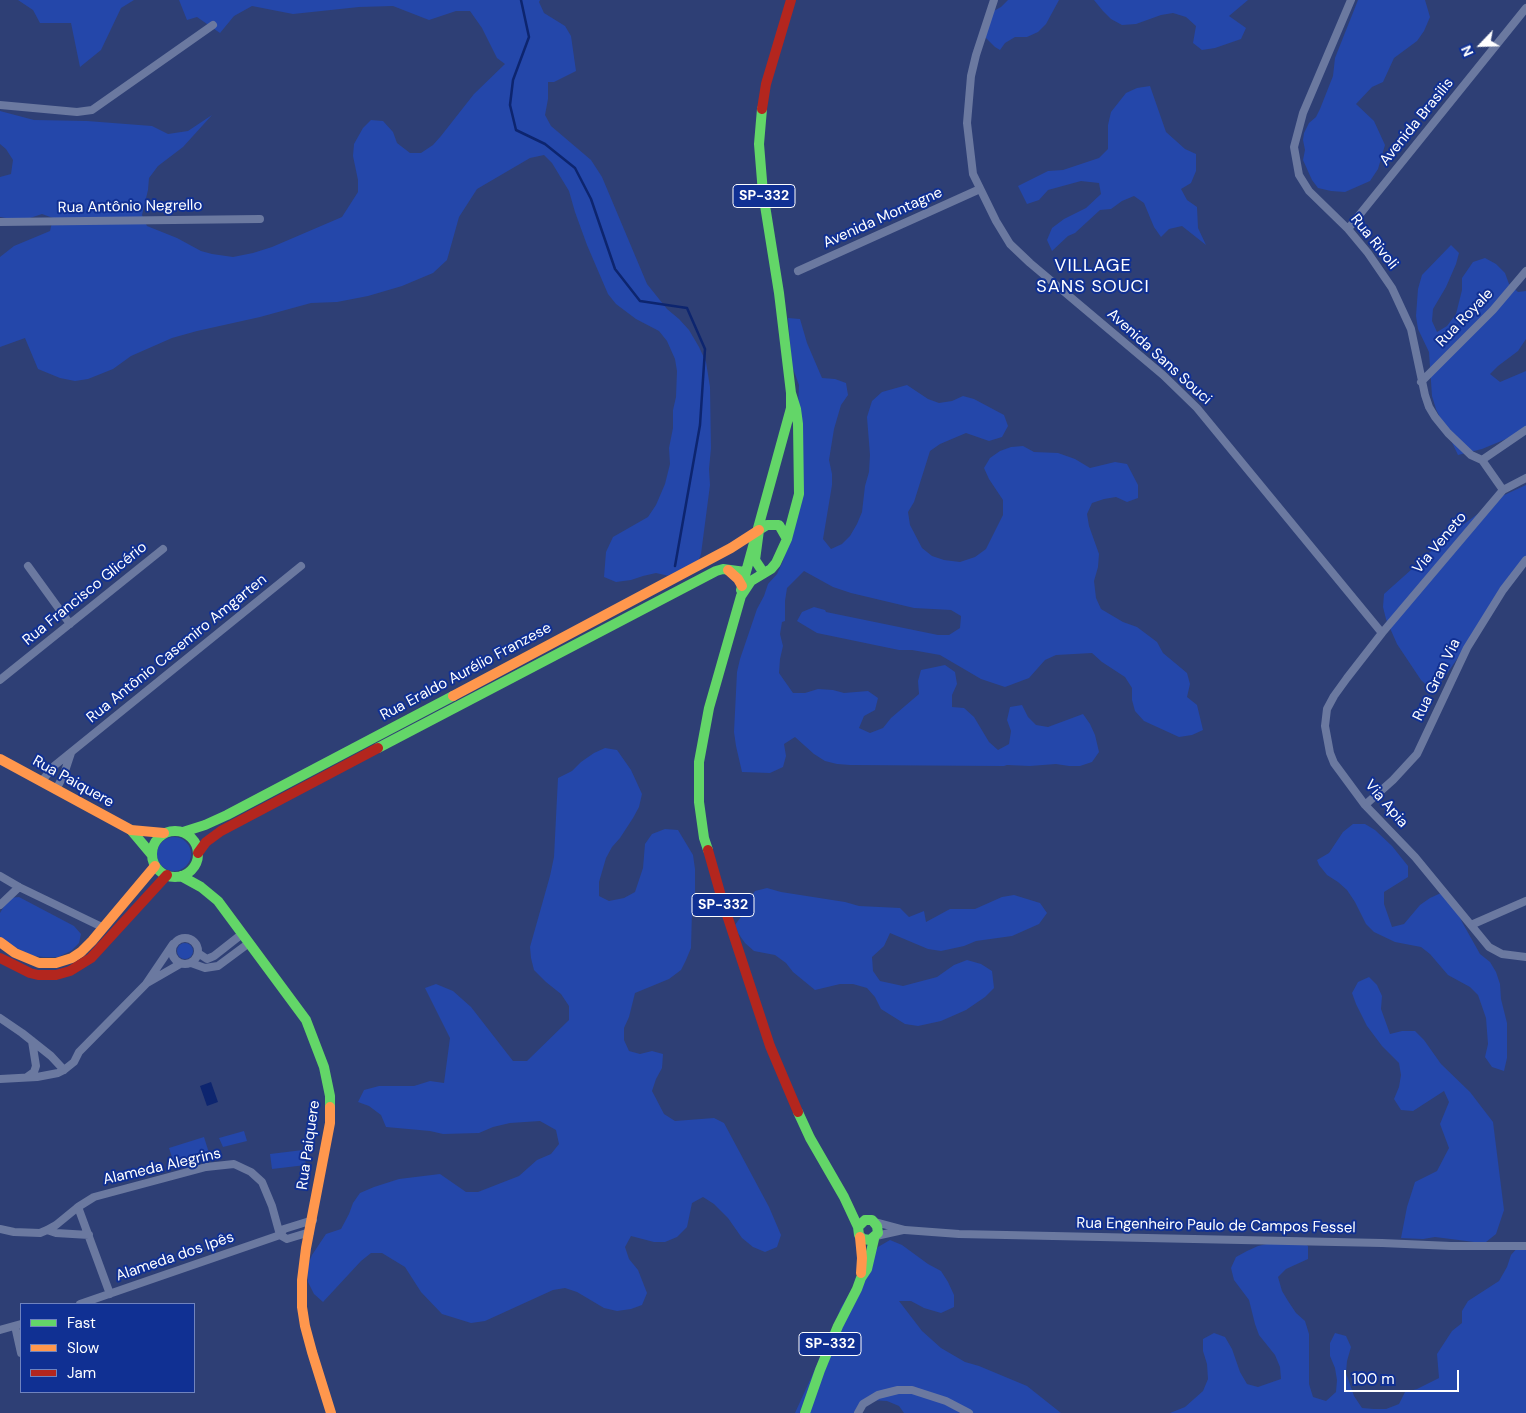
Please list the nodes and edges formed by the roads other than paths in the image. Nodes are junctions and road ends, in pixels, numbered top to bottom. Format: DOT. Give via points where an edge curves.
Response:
graph roads {
  1 [pos="791,0"];
  2 [pos="994,0"];
  3 [pos="1351,0"];
  4 [pos="1526,8"];
  5 [pos="212,25"];
  6 [pos="0,105"];
  7 [pos="980,189"];
  8 [pos="260,219"];
  9 [pos="0,222"];
  10 [pos="1348,229"];
  11 [pos="1526,271"];
  12 [pos="798,272"];
  13 [pos="1421,382"];
  14 [pos="791,394"];
  15 [pos="1526,430"];
  16 [pos="1482,460"];
  17 [pos="1526,478"];
  18 [pos="1503,490"];
  19 [pos="759,530"];
  20 [pos="788,540"];
  21 [pos="163,549"];
  22 [pos="1526,560"];
  23 [pos="28,566"];
  24 [pos="301,566"];
  25 [pos="728,570"];
  26 [pos="767,570"];
  27 [pos="745,572"];
  28 [pos="741,591"];
  29 [pos="70,624"];
  30 [pos="1382,633"];
  31 [pos="0,680"];
  32 [pos="71,753"];
  33 [pos="0,759"];
  34 [pos="41,782"];
  35 [pos="56,790"];
  36 [pos="1366,805"];
  37 [pos="132,830"];
  38 [pos="183,832"];
  39 [pos="164,834"];
  40 [pos="152,855"];
  41 [pos="197,858"];
  42 [pos="155,866"];
  43 [pos="0,876"];
  44 [pos="167,876"];
  45 [pos="180,876"];
  46 [pos="19,887"];
  47 [pos="201,887"];
  48 [pos="1526,901"];
  49 [pos="0,905"];
  50 [pos="1471,925"];
  51 [pos="102,927"];
  52 [pos="245,938"];
  53 [pos="0,942"];
  54 [pos="173,944"];
  55 [pos="198,953"];
  56 [pos="0,958"];
  57 [pos="1526,958"];
  58 [pos="191,963"];
  59 [pos="180,964"];
  60 [pos="146,984"];
  61 [pos="0,1018"];
  62 [pos="32,1041"];
  63 [pos="64,1070"];
  64 [pos="27,1077"];
  65 [pos="0,1079"];
  66 [pos="844,1197"];
  67 [pos="78,1207"];
  68 [pos="313,1220"];
  69 [pos="872,1221"];
  70 [pos="0,1230"];
  71 [pos="47,1230"];
  72 [pos="905,1230"];
  73 [pos="310,1232"];
  74 [pos="859,1232"];
  75 [pos="89,1235"];
  76 [pos="280,1235"];
  77 [pos="875,1237"];
  78 [pos="1526,1246"];
  79 [pos="861,1278"];
  80 [pos="110,1294"];
  81 [pos="83,1303"];
  82 [pos="18,1325"];
  83 [pos="0,1330"];
  84 [pos="20,1344"];
  85 [pos="331,1413"];
  86 [pos="805,1413"];
  87 [pos="858,1413"];
  88 [pos="969,1413"];
  1 -- 14 [label="main road, SP-332" via="766,84 759,144"];
  2 -- 7 [label="street, Avenida Sans Souci" via="976,54 968,102 973,174"];
  3 -- 10 [label="street, Rua Rivoli" via="1303,113 1294,147 1299,175 1309,191"];
  4 -- 10 [label="street, Avenida Brasilis"];
  5 -- 6 [label="street" via="92,110 78,112"];
  7 -- 12 [label="street, Avenida Montagne"];
  7 -- 30 [label="street, Avenida Sans Souci" via="1010,244 1197,408"];
  8 -- 9 [label="street, Rua Antônio Negrello"];
  10 -- 13 [label="street, Rua Rivoli" via="1398,298 1411,329"];
  11 -- 13 [label="street, Rua Royale" via="1493,310"];
  13 -- 16 [label="street, Rua Rivoli" via="1435,417 1471,455"];
  14 -- 19 [label="main road, SP-332" via="790,414"];
  14 -- 20 [label="main road, SP-332" via="798,424 800,477"];
  15 -- 16 [label="street"];
  16 -- 18 [label="street, Rua Rivoli"];
  17 -- 18 [label="street, Via Veneto"];
  18 -- 30 [label="street, Via Veneto"];
  19 -- 20 [label="main road" via="767,525 779,525"];
  19 -- 26 [label="main road" via="755,560"];
  19 -- 27 [label="main road, SP-332"];
  19 -- 38 [label="main road, Rua Eraldo Aurélio Franzese" via="731,548 227,815"];
  20 -- 26 [label="main road, SP-332" via="776,563"];
  21 -- 29 [label="street, Rua Francisco Glicério"];
  22 -- 36 [label="street, Rua Gran Via" via="1467,648 1417,754"];
  23 -- 29 [label="street"];
  24 -- 32 [label="street, Rua Antônio Casemiro Amgarten"];
  25 -- 27 [label="main road, Rua Eraldo Aurélio Franzese"];
  25 -- 28 [label="main road" via="738,579"];
  25 -- 41 [label="main road, Rua Eraldo Aurélio Franzese" via="716,571 221,831 206,842"];
  26 -- 27 [label="main road, Rua Eraldo Aurélio Franzese"];
  26 -- 28 [label="main road, SP-332"];
  27 -- 28 [label="main road, SP-332"];
  28 -- 66 [label="main road, SP-332" via="709,708 699,762 699,802 704,838 770,1046 803,1124"];
  29 -- 31 [label="street, Rua Francisco Glicério"];
  30 -- 36 [label="street, Via Apia" via="1334,696 1327,709 1325,726 1334,763"];
  32 -- 34 [label="street, Rua Antônio Casemiro Amgarten"];
  32 -- 35 [label="street"];
  33 -- 34 [label="main road, Rua Paiquere"];
  34 -- 35 [label="main road, Rua Paiquere"];
  35 -- 37 [label="main road, Rua Paiquere"];
  36 -- 50 [label="street, Via Apia" via="1415,857"];
  37 -- 39 [label="main road, Rua Paiquere"];
  37 -- 40 [label="main road, Rua Paiquere"];
  38 -- 39 [label="main road"];
  38 -- 41 [label="main road" via="196,844"];
  39 -- 40 [label="main road" via="155,842"];
  40 -- 42 [label="main road"];
  41 -- 45 [label="main road" via="190,872"];
  41 -- 47 [label="main road"];
  42 -- 44 [label="main road"];
  42 -- 51 [label="main road"];
  43 -- 46 [label="street"];
  44 -- 45 [label="main road"];
  44 -- 56 [label="main road" via="91,958 70,971 38,975"];
  45 -- 47 [label="main road, Rua Paiquere"];
  46 -- 49 [label="street"];
  46 -- 51 [label="street"];
  47 -- 52 [label="main road, Rua Paiquere" via="218,901"];
  48 -- 50 [label="street"];
  50 -- 57 [label="street, Via Apia" via="1496,952"];
  51 -- 53 [label="main road" via="81,952 56,963 39,963 25,958"];
  52 -- 55 [label="street" via="207,959"];
  52 -- 58 [label="street" via="218,966 205,968"];
  52 -- 68 [label="main road, Rua Paiquere" via="309,1027 324,1067 330,1096 330,1123"];
  54 -- 55 [label="street" via="180,938 189,938 196,944"];
  54 -- 59 [label="street" via="171,953"];
  54 -- 60 [label="street"];
  55 -- 58 [label="street"];
  58 -- 59 [label="street"];
  59 -- 60 [label="street"];
  60 -- 63 [label="street"];
  61 -- 62 [label="street"];
  62 -- 63 [label="street"];
  62 -- 64 [label="street" via="36,1066"];
  63 -- 64 [label="street"];
  64 -- 65 [label="street"];
  66 -- 69 [label="main road, SP-332"];
  66 -- 74 [label="main road, SP-332"];
  67 -- 71 [label="street, Alameda Alegrins"];
  67 -- 75 [label="street"];
  67 -- 76 [label="street, Alameda Alegrins" via="112,1191 206,1167 234,1164 262,1182"];
  68 -- 73 [label="main road, Rua Paiquere"];
  68 -- 76 [label="street" via="284,1229"];
  69 -- 72 [label="street, Rua Engenheiro Paulo de Campos Fessel"];
  69 -- 74 [label="main road" via="862,1221"];
  69 -- 77 [label="main road, SP-332" via="878,1229"];
  70 -- 71 [label="street, Alameda Alegrins" via="33,1234"];
  71 -- 75 [label="street, Alameda Alegrins" via="56,1234"];
  72 -- 77 [label="street, Rua Engenheiro Paulo de Campos Fessel"];
  72 -- 78 [label="street, Rua Engenheiro Paulo de Campos Fessel" via="967,1235"];
  73 -- 76 [label="street" via="287,1239"];
  73 -- 85 [label="main road, Rua Paiquere" via="302,1280 302,1307"];
  74 -- 77 [label="main road" via="867,1240"];
  74 -- 79 [label="main road, SP-332"];
  75 -- 80 [label="street"];
  76 -- 80 [label="street, Alameda dos Ipês"];
  77 -- 79 [label="main road, SP-332" via="867,1269"];
  79 -- 86 [label="main road, SP-332" via="838,1326"];
  80 -- 81 [label="street, Alameda dos Ipês"];
  82 -- 83 [label="street"];
  82 -- 84 [label="street"];
  87 -- 88 [label="street" via="863,1404 878,1395 898,1390 912,1390 946,1401"];
}
